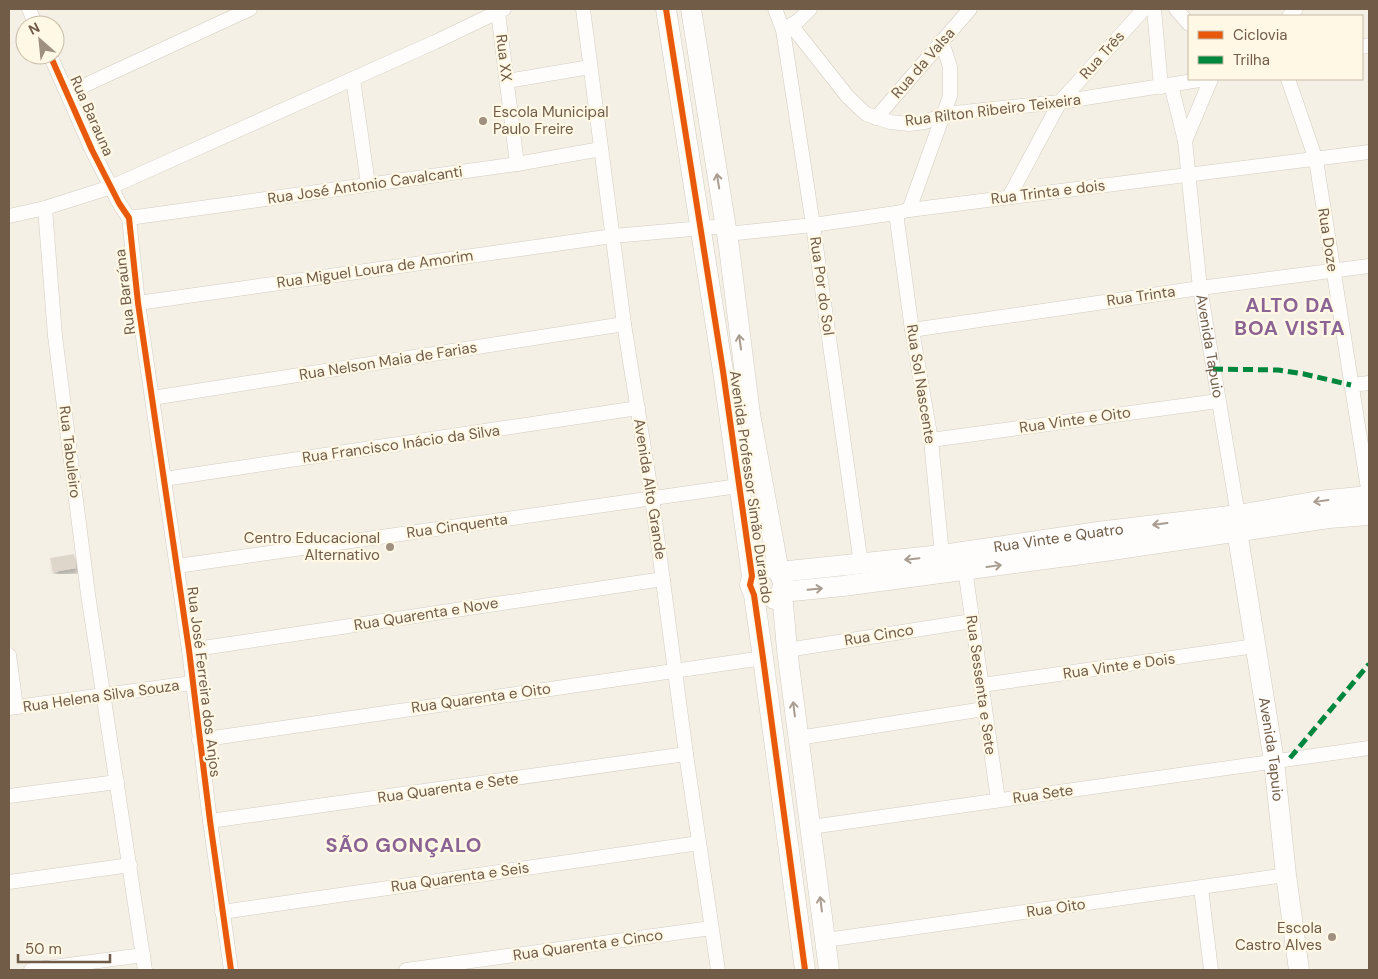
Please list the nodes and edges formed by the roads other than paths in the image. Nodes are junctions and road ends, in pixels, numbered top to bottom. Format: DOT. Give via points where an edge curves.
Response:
graph roads {
  1 [pos="250,9"];
  2 [pos="582,9"];
  3 [pos="666,9"];
  4 [pos="691,9"];
  5 [pos="775,9"];
  6 [pos="810,9"];
  7 [pos="970,9"];
  8 [pos="1144,9"];
  9 [pos="1154,9"];
  10 [pos="1176,9"];
  11 [pos="501,10"];
  12 [pos="1188,23"];
  13 [pos="787,28"];
  14 [pos="940,42"];
  15 [pos="55,65"];
  16 [pos="590,67"];
  17 [pos="353,78"];
  18 [pos="1200,80"];
  19 [pos="1211,80"];
  20 [pos="1288,80"];
  21 [pos="506,81"];
  22 [pos="1166,86"];
  23 [pos="68,94"];
  24 [pos="1060,102"];
  25 [pos="944,114"];
  26 [pos="876,118"];
  27 [pos="1184,141"];
  28 [pos="601,149"];
  29 [pos="1369,152"];
  30 [pos="1316,160"];
  31 [pos="517,164"];
  32 [pos="1188,175"];
  33 [pos="368,184"];
  34 [pos="111,187"];
  35 [pos="1008,198"];
  36 [pos="44,208"];
  37 [pos="903,211"];
  38 [pos="9,216"];
  39 [pos="129,218"];
  40 [pos="813,225"];
  41 [pos="700,227"];
  42 [pos="726,230"];
  43 [pos="613,236"];
  44 [pos="1369,266"];
  45 [pos="1333,272"];
  46 [pos="1200,288"];
  47 [pos="138,303"];
  48 [pos="624,324"];
  49 [pos="912,330"];
  50 [pos="1369,383"];
  51 [pos="1351,385"];
  52 [pos="152,398"];
  53 [pos="1218,401"];
  54 [pos="638,408"];
  55 [pos="932,440"];
  56 [pos="164,479"];
  57 [pos="738,486"];
  58 [pos="1369,495"];
  59 [pos="652,498"];
  60 [pos="766,505"];
  61 [pos="1369,515"];
  62 [pos="1237,523"];
  63 [pos="1213,526"];
  64 [pos="942,555"];
  65 [pos="861,564"];
  66 [pos="177,566"];
  67 [pos="841,566"];
  68 [pos="965,569"];
  69 [pos="663,578"];
  70 [pos="780,582"];
  71 [pos="753,585"];
  72 [pos="844,586"];
  73 [pos="972,621"];
  74 [pos="1255,646"];
  75 [pos="189,650"];
  76 [pos="787,650"];
  77 [pos="9,656"];
  78 [pos="763,658"];
  79 [pos="675,670"];
  80 [pos="192,683"];
  81 [pos="982,685"];
  82 [pos="103,694"];
  83 [pos="12,708"];
  84 [pos="984,709"];
  85 [pos="798,738"];
  86 [pos="199,740"];
  87 [pos="1369,748"];
  88 [pos="686,754"];
  89 [pos="1274,761"];
  90 [pos="117,782"];
  91 [pos="9,796"];
  92 [pos="998,800"];
  93 [pos="210,821"];
  94 [pos="811,827"];
  95 [pos="699,842"];
  96 [pos="130,865"];
  97 [pos="1286,875"];
  98 [pos="9,882"];
  99 [pos="1200,888"];
  100 [pos="222,912"];
  101 [pos="711,928"];
  102 [pos="826,940"];
  103 [pos="143,955"];
  104 [pos="31,970"];
  105 [pos="145,970"];
  106 [pos="230,970"];
  107 [pos="406,970"];
  108 [pos="718,970"];
  109 [pos="805,970"];
  110 [pos="829,970"];
  111 [pos="1211,970"];
  112 [pos="1299,970"];
  1 -- 23 [label="street"];
  2 -- 16 [label="street, Avenida Alto Grande"];
  3 -- 41 [label="street, Avenida Professor Simão Durando"];
  42 -- 4 [label="street, Avenida Professor Simão Durando, one-way"];
  5 -- 13 [label="street, Rua Por do Sol"];
  6 -- 13 [label="street"];
  7 -- 14 [label="street, Rua da Valsa"];
  8 -- 24 [label="street, Rua Três"];
  9 -- 22 [label="street, Avenida Tapuio"];
  10 -- 12 [label="street"];
  11 -- 17 [label="street"];
  11 -- 21 [label="street, Rua XX"];
  13 -- 26 [label="street, Rua Rilton Ribeiro Teixeira" via="848,97 866,114"];
  13 -- 40 [label="street, Rua Por do Sol"];
  14 -- 25 [label="street" via="948,58 951,87"];
  14 -- 26 [label="street, Rua da Valsa"];
  15 -- 23 [label="street, Rua Barauna"];
  16 -- 21 [label="street"];
  16 -- 28 [label="street, Avenida Alto Grande"];
  17 -- 33 [label="street"];
  17 -- 34 [label="street"];
  18 -- 22 [label="street, Rua Rilton Ribeiro Teixeira"];
  19 -- 27 [label="street"];
  20 -- 30 [label="street, Rua Doze"];
  21 -- 31 [label="street, Rua XX"];
  22 -- 24 [label="street, Rua Rilton Ribeiro Teixeira"];
  22 -- 27 [label="street, Avenida Tapuio"];
  23 -- 34 [label="street, Rua Barauna"];
  24 -- 25 [label="street, Rua Rilton Ribeiro Teixeira"];
  24 -- 35 [label="street, Rua Três"];
  25 -- 26 [label="street, Rua Rilton Ribeiro Teixeira" via="909,124"];
  25 -- 37 [label="street"];
  27 -- 32 [label="street, Avenida Tapuio"];
  28 -- 31 [label="street, Rua José Antonio Cavalcanti"];
  28 -- 43 [label="street, Avenida Alto Grande"];
  29 -- 30 [label="street, Rua Trinta e dois"];
  30 -- 32 [label="street, Rua Trinta e dois"];
  30 -- 45 [label="street, Rua Doze"];
  31 -- 33 [label="street, Rua José Antonio Cavalcanti"];
  32 -- 35 [label="street, Rua Trinta e dois"];
  32 -- 46 [label="street, Avenida Tapuio"];
  33 -- 39 [label="street, Rua José Antonio Cavalcanti"];
  34 -- 36 [label="street"];
  34 -- 39 [label="street, Rua Baraúna"];
  35 -- 37 [label="street, Rua Trinta e dois"];
  36 -- 38 [label="street"];
  36 -- 82 [label="street, Rua Tabuleiro" via="55,336"];
  37 -- 40 [label="street, Rua Trinta e dois"];
  37 -- 49 [label="street, Rua Sol Nascente"];
  39 -- 47 [label="street, Rua Baraúna"];
  40 -- 42 [label="street, Rua Trinta e dois"];
  40 -- 65 [label="street, Rua Por do Sol"];
  41 -- 42 [label="street, Rua Trinta e dois"];
  41 -- 43 [label="street, Rua Miguel Loura de Amorim"];
  41 -- 57 [label="street, Avenida Professor Simão Durando"];
  60 -- 42 [label="street, Avenida Professor Simão Durando, one-way" via="750,414"];
  43 -- 47 [label="street, Rua Miguel Loura de Amorim"];
  43 -- 48 [label="street, Avenida Alto Grande"];
  44 -- 45 [label="street, Rua Trinta"];
  45 -- 46 [label="street, Rua Trinta"];
  45 -- 51 [label="street, Rua Doze"];
  46 -- 49 [label="street, Rua Trinta"];
  46 -- 53 [label="street, Avenida Tapuio"];
  47 -- 52 [label="street, Rua Baraúna"];
  48 -- 52 [label="street, Rua Nelson Maia de Farias"];
  48 -- 54 [label="street, Avenida Alto Grande"];
  49 -- 55 [label="street, Rua Sol Nascente"];
  50 -- 51 [label="street"];
  51 -- 58 [label="street, Rua Doze"];
  52 -- 56 [label="street, Rua José Ferreira dos Anjos"];
  53 -- 55 [label="street, Rua Vinte e Oito"];
  53 -- 62 [label="street, Avenida Tapuio"];
  54 -- 56 [label="street, Rua Francisco Inácio da Silva"];
  54 -- 59 [label="street, Avenida Alto Grande"];
  55 -- 64 [label="street, Rua Sol Nascente"];
  56 -- 66 [label="street, Rua José Ferreira dos Anjos"];
  57 -- 59 [label="street, Rua Cinquenta"];
  57 -- 60 [label="street" via="749,484 758,488"];
  57 -- 71 [label="street, Avenida Professor Simão Durando"];
  58 -- 62 [label="street, Rua Vinte e Quatro, one-way" via="1319,501"];
  59 -- 66 [label="street, Rua Cinquenta"];
  59 -- 69 [label="street, Avenida Alto Grande"];
  60 -- 70 [label="street, Avenida Professor Simão Durando"];
  61 -- 62 [label="street, Rua Vinte e Quatro"];
  62 -- 63 [label="street, Rua Vinte e Quatro"];
  62 -- 74 [label="street, Avenida Tapuio"];
  63 -- 64 [label="street, Rua Vinte e Quatro, one-way"];
  68 -- 63 [label="street, Rua Vinte e Quatro, one-way"];
  64 -- 65 [label="street, Rua Vinte e Quatro, one-way"];
  65 -- 67 [label="street, Rua Vinte e Quatro"];
  66 -- 75 [label="street, Rua José Ferreira dos Anjos"];
  67 -- 70 [label="street, Rua Vinte e Quatro"];
  67 -- 72 [label="street"];
  68 -- 72 [label="street, Rua Vinte e Quatro"];
  68 -- 73 [label="street, Rua Sessenta e Sete"];
  69 -- 75 [label="street, Rua Quarenta e Nove"];
  69 -- 79 [label="street, Avenida Alto Grande"];
  70 -- 71 [label="street, Rua Vinte e Quatro" via="775,569 764,567 755,571"];
  70 -- 71 [label="street, Rua Vinte e Quatro" via="774,599 768,601 758,599"];
  70 -- 72 [label="street, Rua Vinte e Quatro, one-way"];
  70 -- 76 [label="street, Avenida Professor Simão Durando"];
  71 -- 78 [label="street, Avenida Professor Simão Durando"];
  73 -- 76 [label="street, Rua Cinco"];
  73 -- 81 [label="street, Rua Sessenta e Sete"];
  74 -- 81 [label="street, Rua Vinte e Dois"];
  74 -- 89 [label="street, Avenida Tapuio"];
  75 -- 80 [label="street, Rua José Ferreira dos Anjos"];
  85 -- 76 [label="street, Avenida Professor Simão Durando, one-way"];
  77 -- 83 [label="street"];
  78 -- 79 [label="street, Rua Quarenta e Oito"];
  78 -- 109 [label="street, Avenida Professor Simão Durando"];
  79 -- 86 [label="street, Rua Quarenta e Oito"];
  79 -- 88 [label="street, Avenida Alto Grande"];
  80 -- 82 [label="street, Rua Helena Silva Souza"];
  80 -- 86 [label="street, Rua José Ferreira dos Anjos"];
  81 -- 84 [label="street, Rua Sessenta e Sete"];
  82 -- 83 [label="street, Rua Helena Silva Souza"];
  82 -- 90 [label="street, Rua Tabuleiro"];
  84 -- 85 [label="street"];
  84 -- 92 [label="street, Rua Sessenta e Sete"];
  85 -- 94 [label="street, Avenida Professor Simão Durando"];
  86 -- 93 [label="street, Rua José Ferreira dos Anjos"];
  87 -- 89 [label="street, Rua Sete"];
  88 -- 93 [label="street, Rua Quarenta e Sete"];
  88 -- 95 [label="street, Avenida Alto Grande"];
  89 -- 92 [label="street, Rua Sete"];
  89 -- 97 [label="street, Avenida Tapuio"];
  90 -- 91 [label="street"];
  90 -- 96 [label="street, Rua Tabuleiro"];
  92 -- 94 [label="street, Rua Sete"];
  93 -- 100 [label="street, Rua José Ferreira dos Anjos"];
  102 -- 94 [label="street, Avenida Professor Simão Durando, one-way"];
  95 -- 100 [label="street, Rua Quarenta e Seis"];
  95 -- 101 [label="street, Avenida Alto Grande"];
  96 -- 98 [label="street"];
  96 -- 103 [label="street, Rua Tabuleiro"];
  97 -- 99 [label="street, Rua Oito"];
  97 -- 112 [label="street, Avenida Tapuio"];
  99 -- 102 [label="street, Rua Oito"];
  99 -- 111 [label="street"];
  100 -- 106 [label="street, Rua José Ferreira dos Anjos"];
  101 -- 107 [label="street, Rua Quarenta e Cinco"];
  101 -- 108 [label="street, Avenida Alto Grande"];
  102 -- 110 [label="street, Avenida Professor Simão Durando"];
  103 -- 104 [label="street"];
  103 -- 105 [label="street, Rua Tabuleiro"];
}
